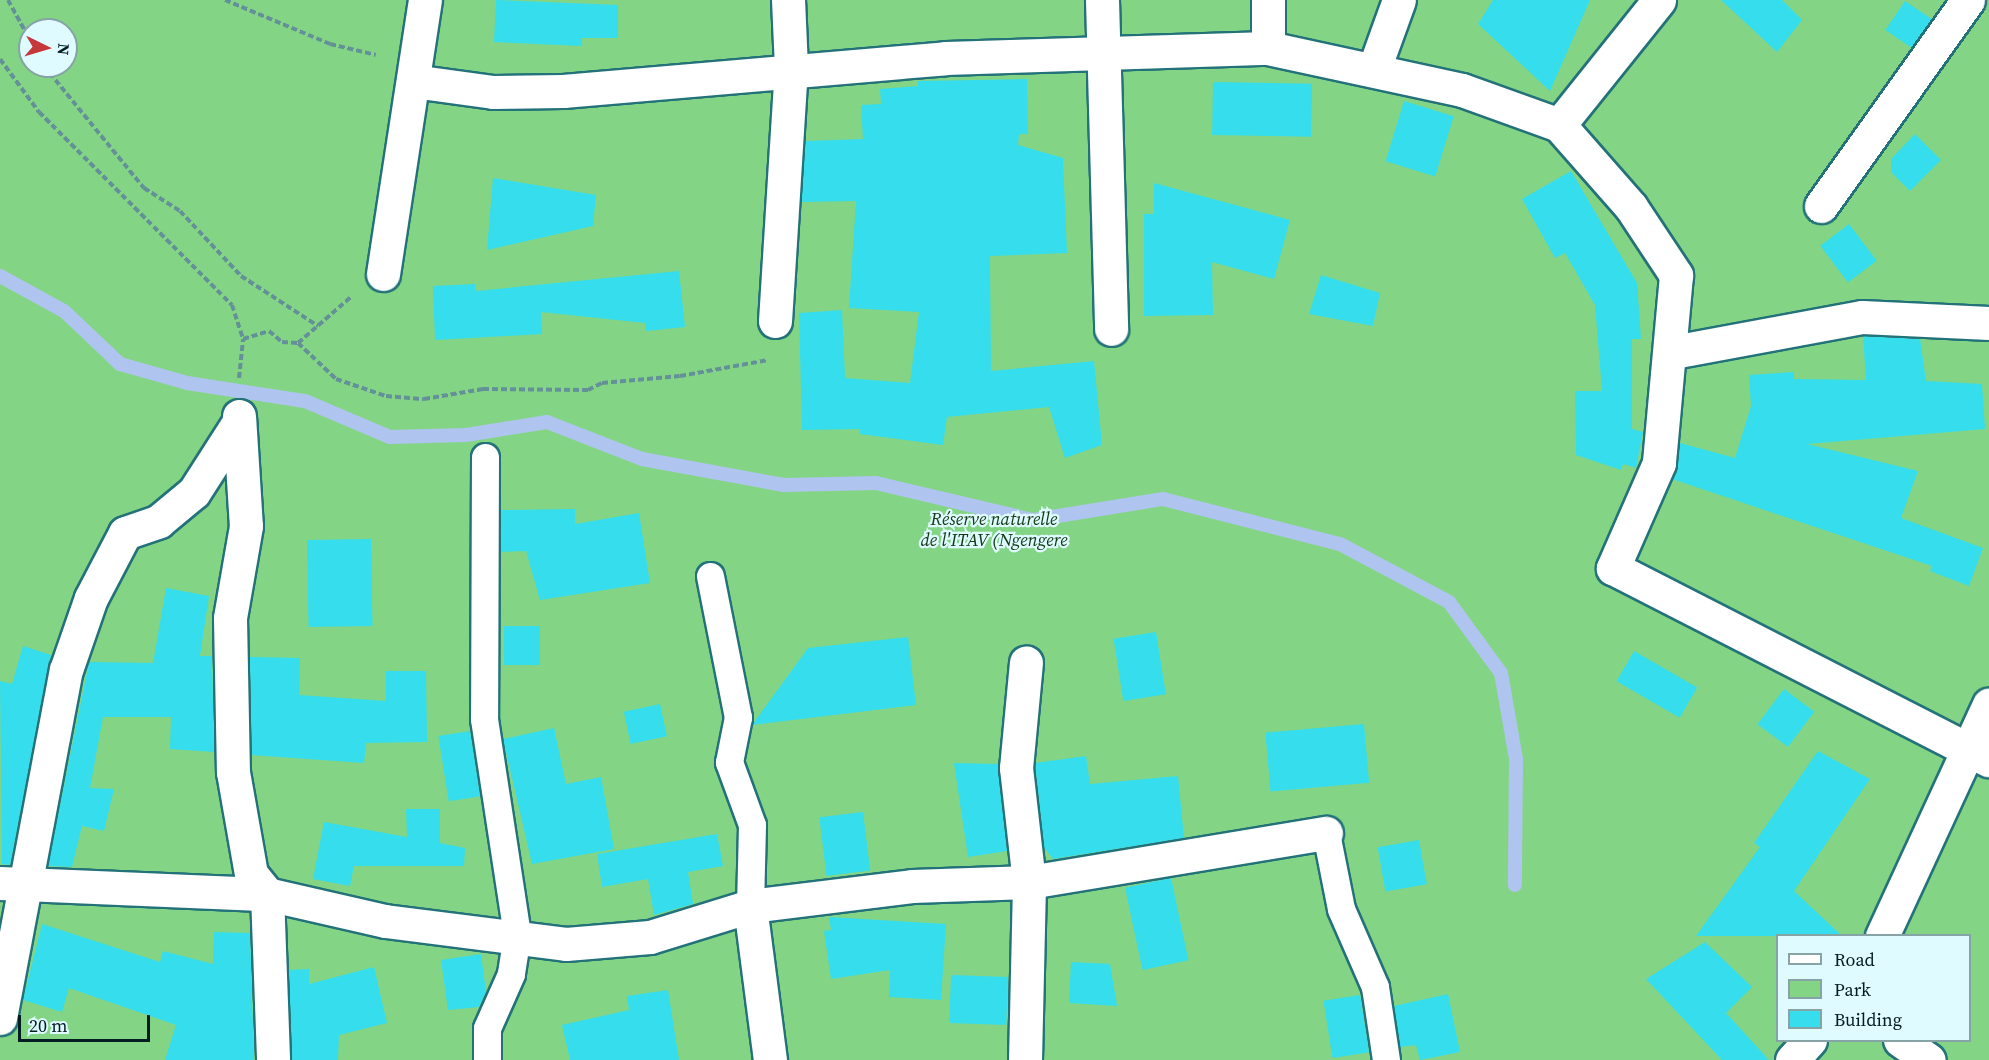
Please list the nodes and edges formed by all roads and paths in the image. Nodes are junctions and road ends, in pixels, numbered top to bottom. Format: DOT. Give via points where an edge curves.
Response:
graph roads {
  1 [pos="8,0"];
  2 [pos="225,0"];
  3 [pos="425,0"];
  4 [pos="788,0"];
  5 [pos="1102,0"];
  6 [pos="1268,0"];
  7 [pos="1399,0"];
  8 [pos="1659,0"];
  9 [pos="1968,0"];
  10 [pos="18,18"];
  11 [pos="1268,48"];
  12 [pos="1104,51"];
  13 [pos="0,59"];
  14 [pos="792,68"];
  15 [pos="1374,69"];
  16 [pos="54,78"];
  17 [pos="413,81"];
  18 [pos="1559,125"];
  19 [pos="1821,206"];
  20 [pos="383,274"];
  21 [pos="775,321"];
  22 [pos="1989,323"];
  23 [pos="1111,329"];
  24 [pos="243,339"];
  25 [pos="298,343"];
  26 [pos="1673,352"];
  27 [pos="240,367"];
  28 [pos="485,457"];
  29 [pos="710,576"];
  30 [pos="1026,662"];
  31 [pos="1989,704"];
  32 [pos="1980,755"];
  33 [pos="1326,833"];
  34 [pos="1029,882"];
  35 [pos="13,884"];
  36 [pos="267,894"];
  37 [pos="750,906"];
  38 [pos="1882,934"];
  39 [pos="517,935"];
  40 [pos="0,1018"];
  41 [pos="1809,1042"];
  42 [pos="1902,1042"];
  43 [pos="273,1060"];
  44 [pos="488,1060"];
  45 [pos="770,1060"];
  46 [pos="1025,1060"];
  47 [pos="1386,1060"];
  48 [pos="1792,1060"];
  49 [pos="1929,1060"];
  1 -- 10 [label="path"];
  2 -- 17 [label="path" via="330,44 388,57"];
  3 -- 17 [label="street"];
  4 -- 14 [label="street"];
  5 -- 12 [label="street"];
  6 -- 11 [label="street"];
  7 -- 15 [label="street"];
  8 -- 18 [label="street"];
  9 -- 19 [label="street"];
  11 -- 12 [label="street"];
  11 -- 15 [label="street"];
  12 -- 14 [label="street"];
  12 -- 23 [label="street"];
  13 -- 24 [label="path" via="39,112 232,305"];
  14 -- 17 [label="street" via="563,91 493,92"];
  14 -- 21 [label="street"];
  15 -- 18 [label="street" via="1462,90"];
  16 -- 25 [label="path" via="144,188 180,211 241,276 318,326"];
  17 -- 20 [label="street"];
  18 -- 26 [label="street" via="1630,207 1676,275"];
  21 -- 25 [label="path" via="767,364 602,383 588,390 483,389 424,399 386,396 336,379"];
  22 -- 26 [label="street" via="1862,317"];
  24 -- 25 [label="path" via="269,332 282,342"];
  24 -- 27 [label="path"];
  26 -- 32 [label="street" via="1659,463 1613,568"];
  28 -- 39 [label="lane" via="483,719"];
  29 -- 37 [label="lane" via="738,717 729,762 752,825"];
  30 -- 34 [label="street" via="1016,768"];
  31 -- 32 [label="street"];
  32 -- 38 [label="street"];
  33 -- 34 [label="street"];
  33 -- 47 [label="lane" via="1341,909 1375,987"];
  34 -- 37 [label="street" via="912,886"];
  34 -- 46 [label="street"];
  35 -- 36 [label="street"];
  35 -- 36 [label="street" via="66,669 91,598 125,532 159,522 194,492 239,413 246,526 230,618 233,772 251,874"];
  35 -- 40 [label="street"];
  36 -- 39 [label="street" via="385,921"];
  36 -- 43 [label="street"];
  37 -- 39 [label="street" via="650,937 566,944"];
  37 -- 45 [label="street"];
  39 -- 44 [label="lane" via="511,974 487,1028"];
  41 -- 48 [label="street"];
  42 -- 49 [label="street"];
}
